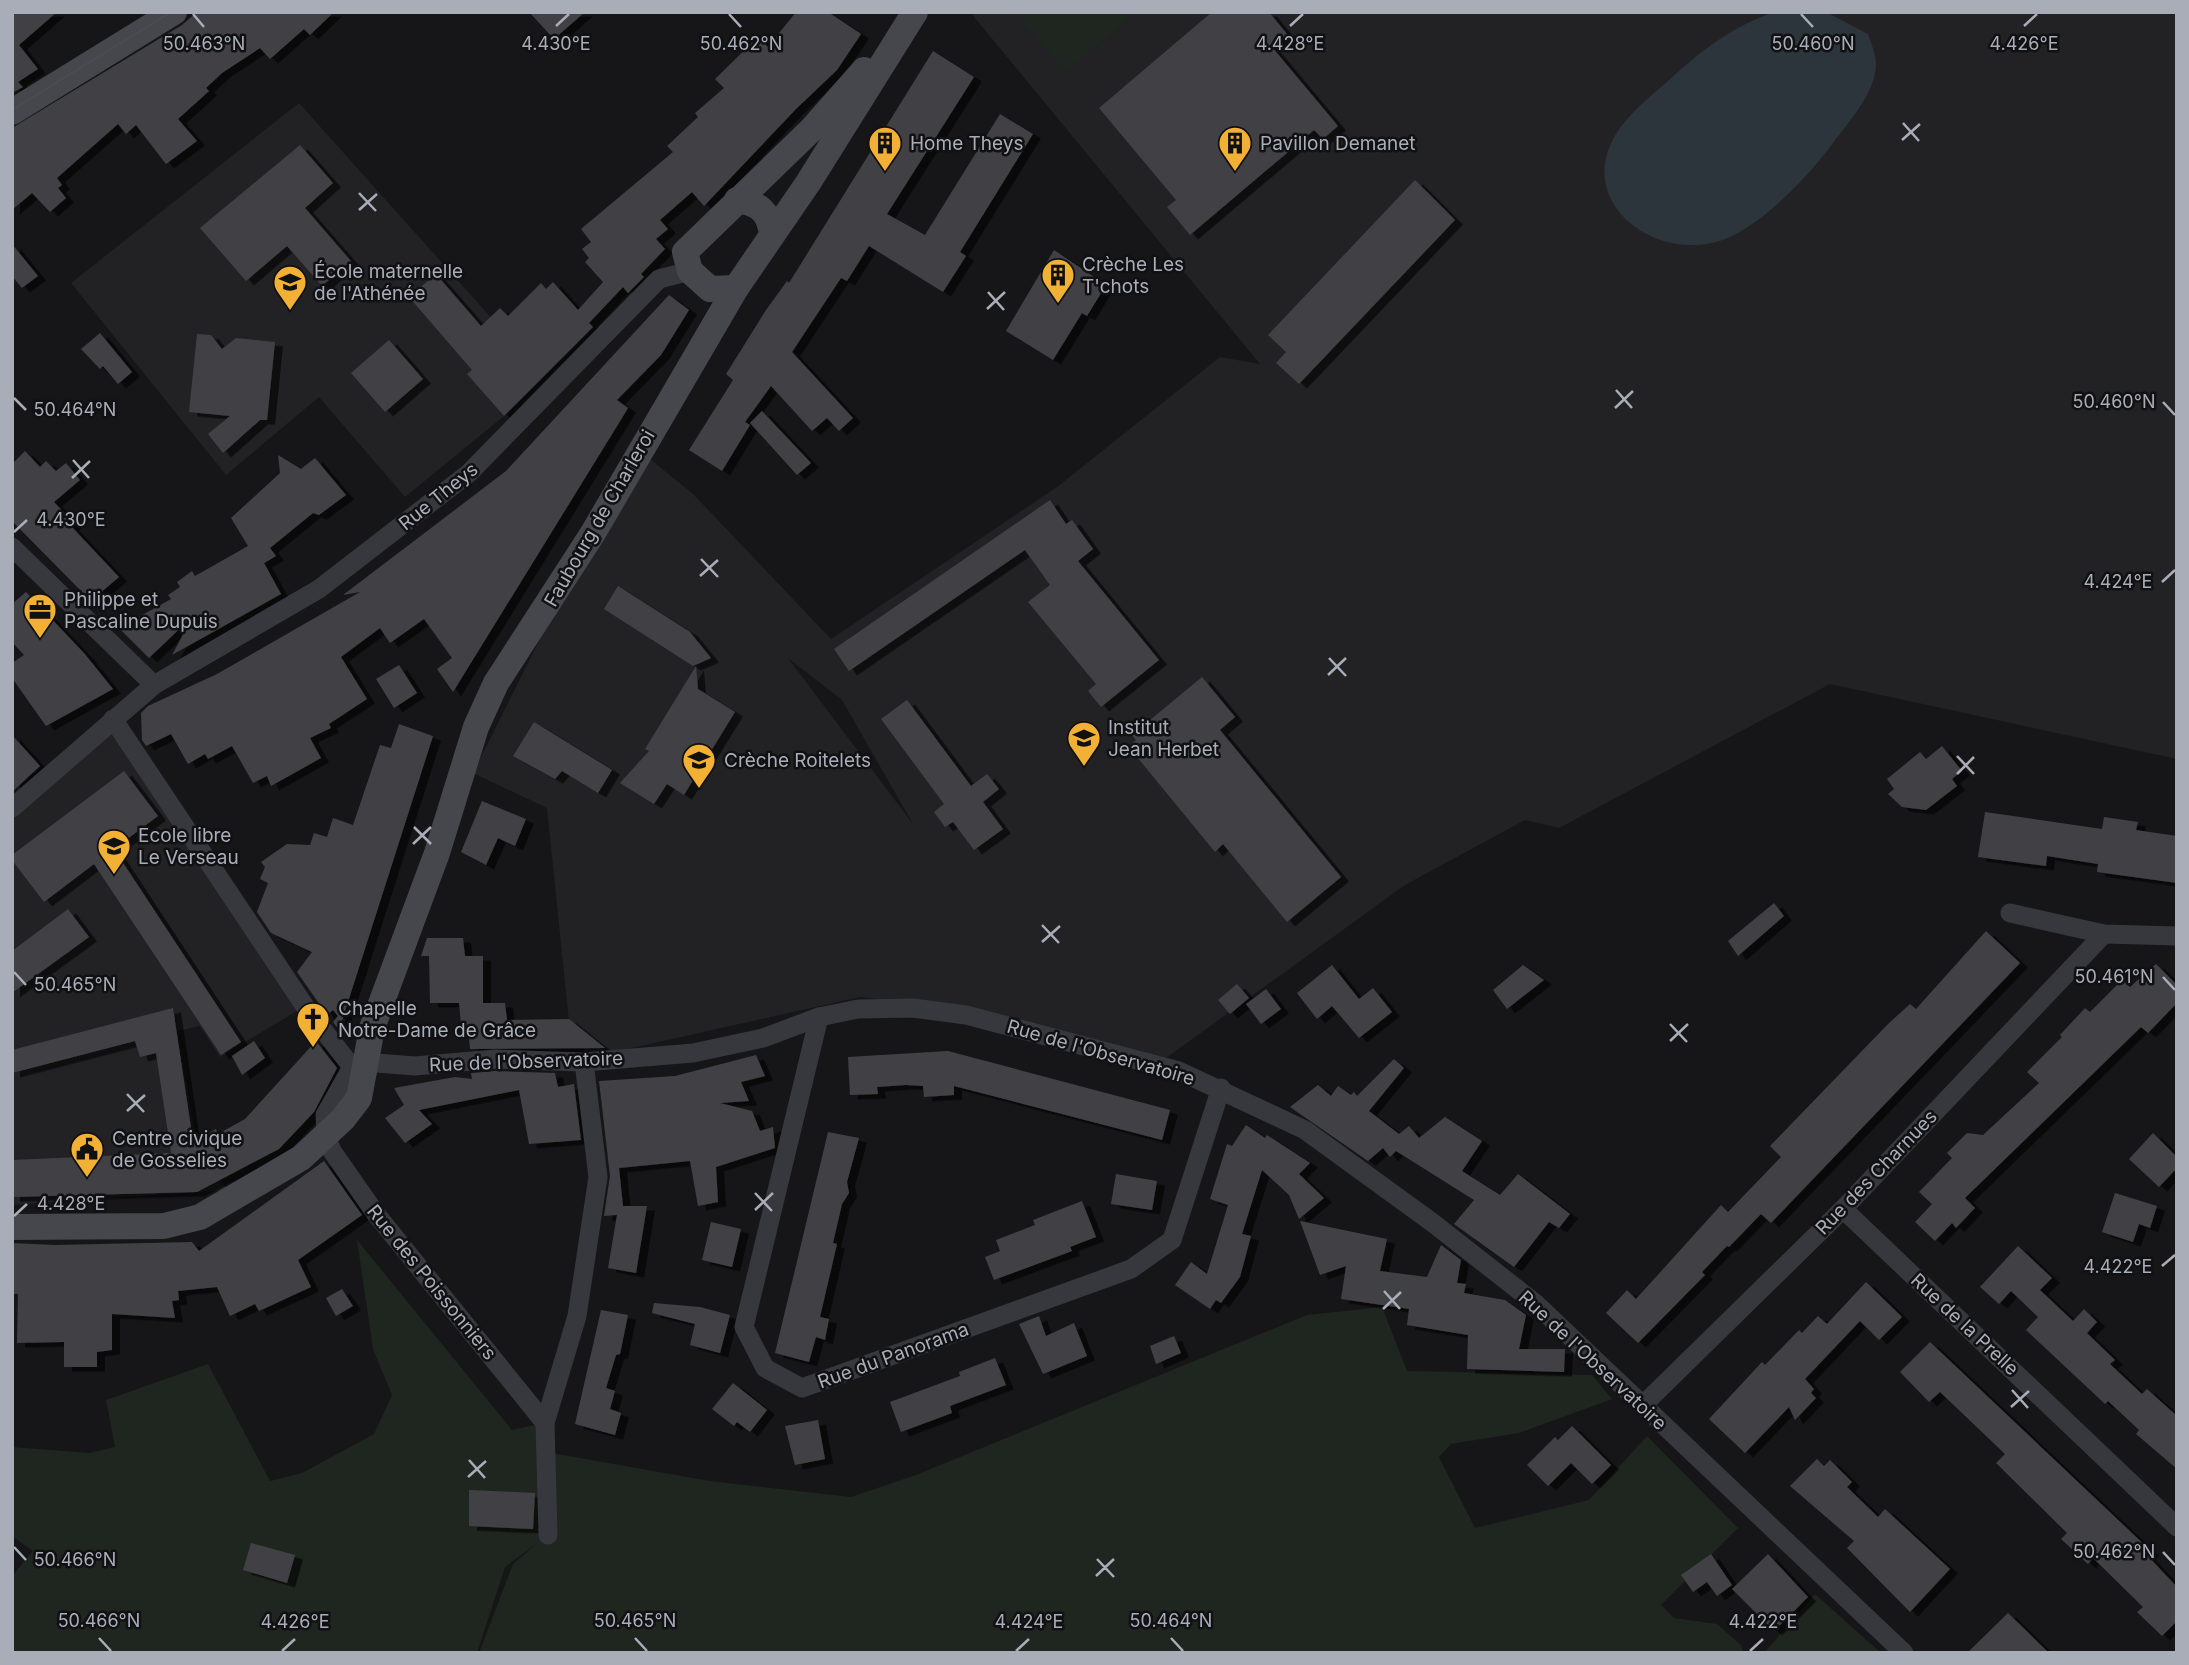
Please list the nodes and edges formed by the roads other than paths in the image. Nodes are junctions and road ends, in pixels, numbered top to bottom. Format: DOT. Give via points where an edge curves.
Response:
graph roads {
  1 [pos="174,12"];
  2 [pos="899,12"];
  3 [pos="915,12"];
  4 [pos="146,19"];
  5 [pos="12,112"];
  6 [pos="737,200"];
  7 [pos="772,233"];
  8 [pos="690,271"];
  9 [pos="722,297"];
  10 [pos="12,547"];
  11 [pos="154,685"];
  12 [pos="113,719"];
  13 [pos="12,808"];
  14 [pos="2010,913"];
  15 [pos="2104,934"];
  16 [pos="2177,936"];
  17 [pos="819,1017"];
  18 [pos="584,1062"];
  19 [pos="358,1065"];
  20 [pos="1221,1088"];
  21 [pos="326,1136"];
  22 [pos="1843,1209"];
  23 [pos="12,1227"];
  24 [pos="1643,1405"];
  25 [pos="545,1423"];
  26 [pos="2177,1527"];
  27 [pos="548,1535"];
  28 [pos="1904,1653"];
  1 -- 4 [label="main road"];
  2 -- 6 [label="main road" via="847,92"];
  3 -- 7 [label="main road, Faubourg de Charleroi" via="845,127"];
  4 -- 5 [label="main road"];
  6 -- 7 [label="main road" via="754,203 768,214"];
  6 -- 8 [label="main road" via="685,252"];
  7 -- 9 [label="main road, Faubourg de Charleroi"];
  8 -- 9 [label="main road"];
  8 -- 11 [label="street, Rue Theys" via="659,279 469,474 319,589"];
  9 -- 19 [label="main road, Faubourg de Charleroi" via="593,533 496,682 476,727 437,853"];
  10 -- 11 [label="street"];
  11 -- 12 [label="street, Rue Theys"];
  12 -- 13 [label="street, Rue Theys"];
  12 -- 19 [label="street" via="306,1008"];
  14 -- 15 [label="street"];
  15 -- 16 [label="street"];
  15 -- 22 [label="street, Rue des Charnues"];
  17 -- 18 [label="street, Rue de l'Observatoire" via="763,1038 693,1053"];
  17 -- 20 [label="street, Rue de l'Observatoire" via="858,1009 913,1008 966,1015 1179,1071"];
  17 -- 20 [label="street, Rue du Panorama" via="744,1327 765,1368 803,1388 1131,1269 1172,1240"];
  18 -- 19 [label="street, Rue de l'Observatoire" via="495,1059"];
  18 -- 25 [label="street" via="598,1177 577,1315"];
  19 -- 21 [label="main road, Faubourg de Charleroi" via="359,1098"];
  20 -- 24 [label="street, Rue de l'Observatoire" via="1305,1130 1433,1223 1535,1304"];
  21 -- 23 [label="main road, Faubourg de Charleroi" via="301,1158 200,1217 164,1226"];
  21 -- 25 [label="street, Rue des Poissonniers" via="376,1214"];
  22 -- 24 [label="street, Rue des Charnues"];
  22 -- 26 [label="street, Rue de la Prelle"];
  24 -- 28 [label="street, Rue de l'Observatoire"];
  25 -- 27 [label="street"];
}
